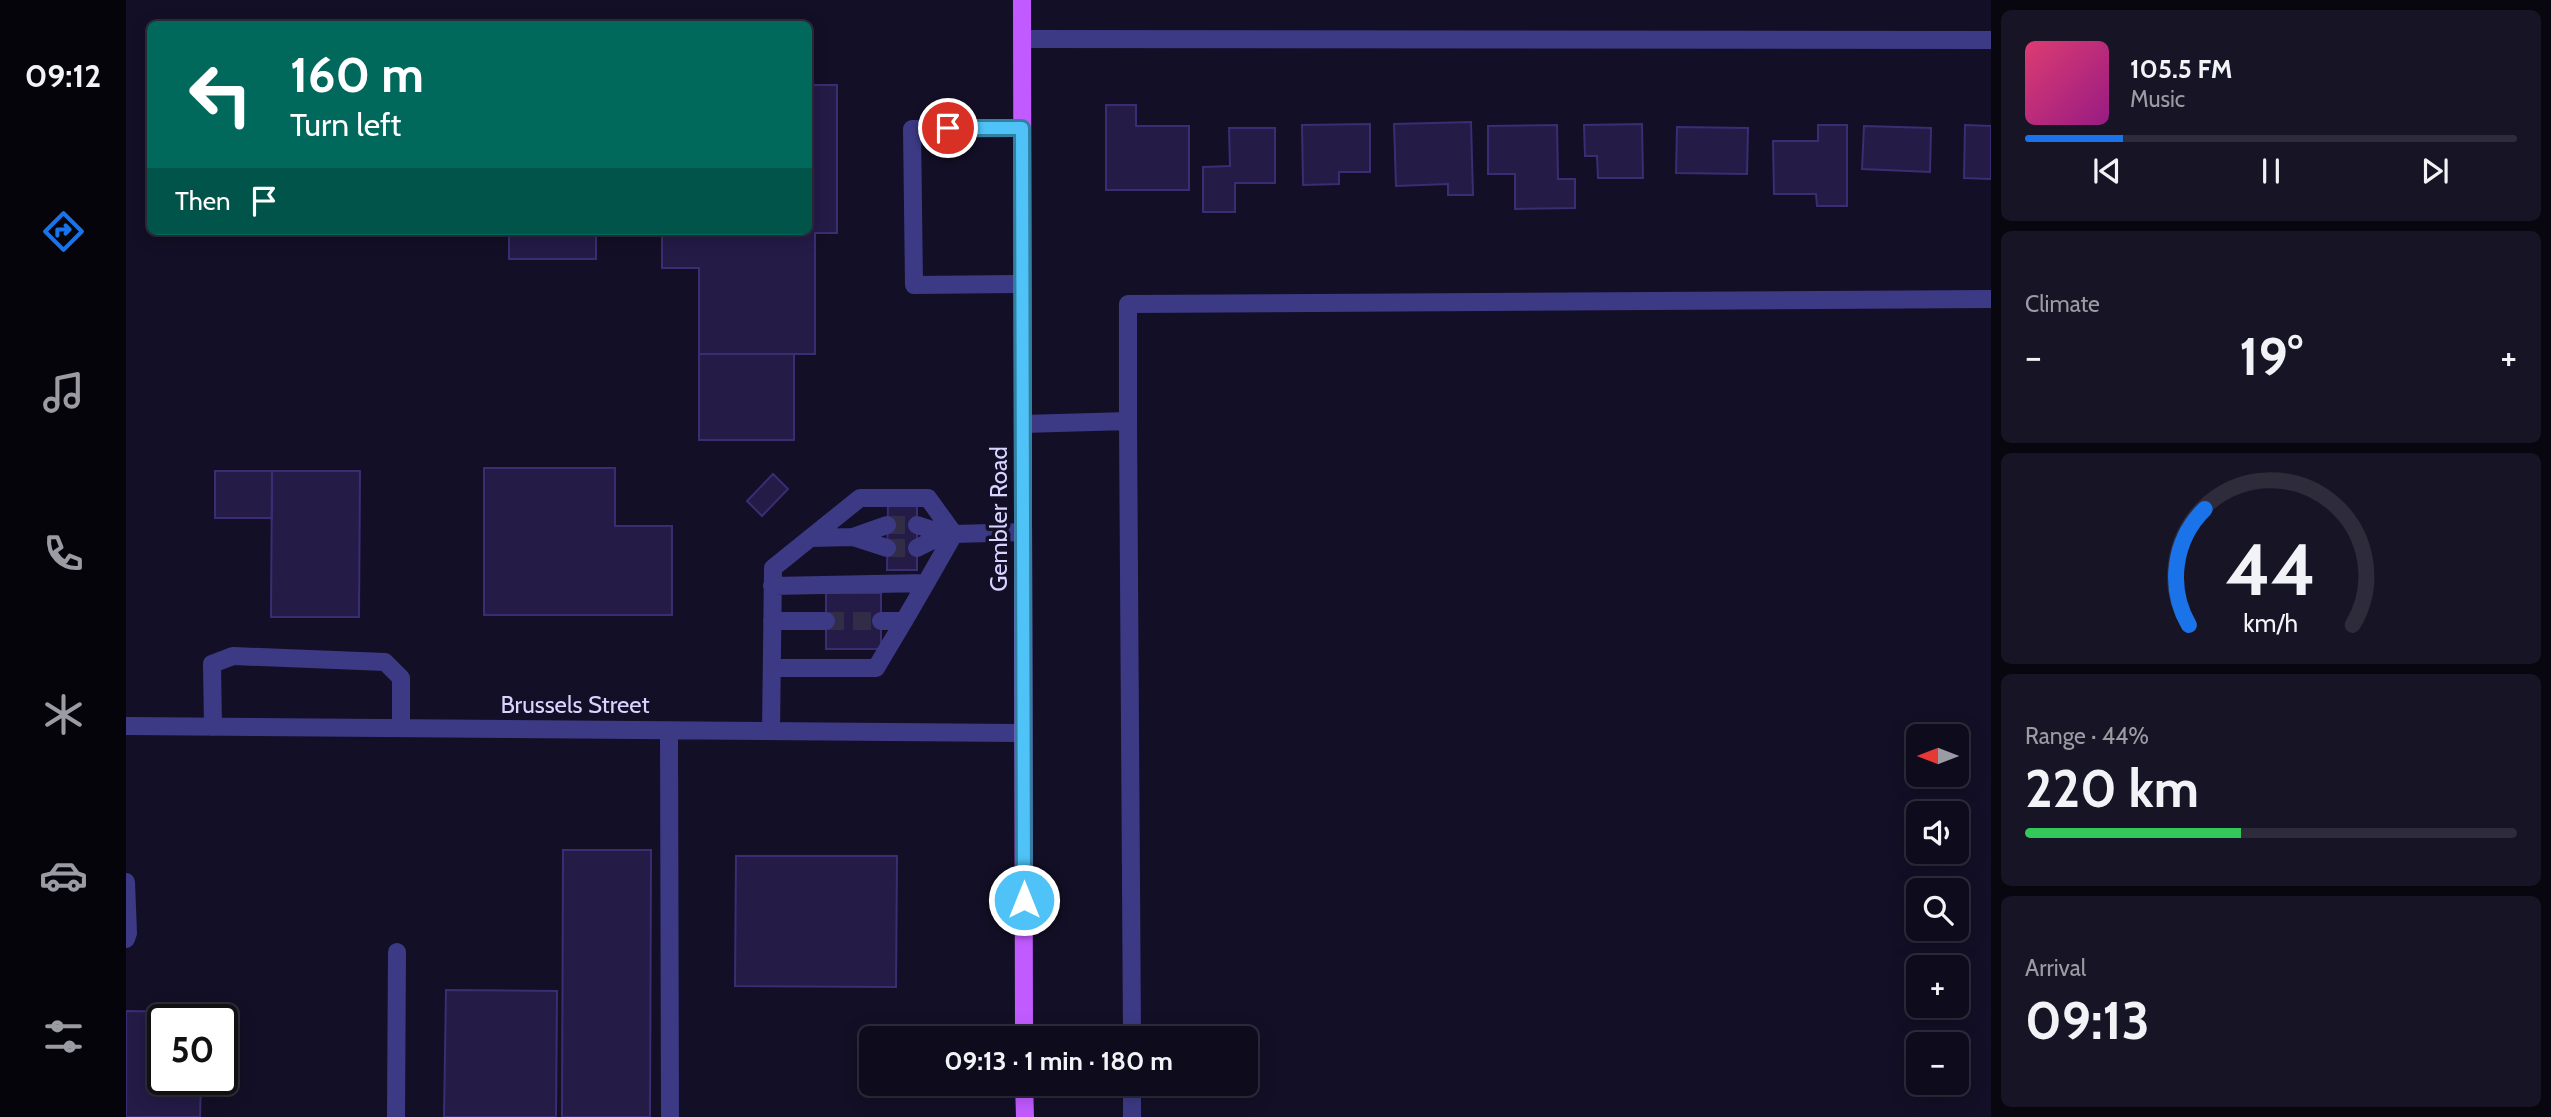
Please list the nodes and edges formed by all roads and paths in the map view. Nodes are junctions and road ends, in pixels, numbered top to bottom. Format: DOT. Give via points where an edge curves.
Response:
graph roads {
  1 [pos="1022,0"];
  2 [pos="1022,39"];
  3 [pos="1991,40"];
  4 [pos="1022,128"];
  5 [pos="1022,284"];
  6 [pos="1991,299"];
  7 [pos="1128,421"];
  8 [pos="1023,424"];
  9 [pos="887,525"];
  10 [pos="917,525"];
  11 [pos="1023,532"];
  12 [pos="949,534"];
  13 [pos="853,537"];
  14 [pos="810,538"];
  15 [pos="887,548"];
  16 [pos="917,548"];
  17 [pos="926,583"];
  18 [pos="772,586"];
  19 [pos="772,621"];
  20 [pos="826,621"];
  21 [pos="881,621"];
  22 [pos="904,621"];
  23 [pos="772,668"];
  24 [pos="126,726"];
  25 [pos="213,727"];
  26 [pos="401,728"];
  27 [pos="669,731"];
  28 [pos="771,731"];
  29 [pos="1023,733"];
  30 [pos="126,882"];
  31 [pos="126,939"];
  32 [pos="397,952"];
  33 [pos="1024,1026"];
  34 [pos="1132,1026"];
  35 [pos="1024,1096"];
  36 [pos="1132,1096"];
  37 [pos="396,1117"];
  38 [pos="670,1117"];
  39 [pos="1025,1117"];
  40 [pos="1132,1117"];
  1 -- 2 [label="main road, Gembler Road"];
  2 -- 3 [label="street"];
  2 -- 4 [label="main road, Gembler Road"];
  4 -- 5 [label="main road, Gembler Road"];
  4 -- 5 [label="street" via="912,129 912,142 914,285"];
  5 -- 8 [label="main road, Gembler Road"];
  6 -- 7 [label="street" via="1128,304"];
  7 -- 8 [label="street"];
  7 -- 34 [label="street"];
  8 -- 11 [label="main road, Gembler Road"];
  9 -- 13 [label="street"];
  10 -- 12 [label="street"];
  11 -- 12 [label="street"];
  11 -- 29 [label="main road, Gembler Road"];
  12 -- 14 [label="street" via="928,498 860,498"];
  12 -- 16 [label="street"];
  12 -- 17 [label="street"];
  13 -- 14 [label="street"];
  13 -- 15 [label="street"];
  14 -- 18 [label="street" via="773,568"];
  17 -- 18 [label="street"];
  17 -- 22 [label="street"];
  18 -- 19 [label="street"];
  19 -- 20 [label="street"];
  19 -- 23 [label="street"];
  21 -- 22 [label="street"];
  22 -- 23 [label="street" via="876,668"];
  23 -- 28 [label="street"];
  24 -- 25 [label="street, Brussels Street"];
  25 -- 26 [label="street, Brussels Street"];
  25 -- 26 [label="street" via="212,664 233,656 385,662 401,678"];
  26 -- 27 [label="street, Brussels Street"];
  27 -- 28 [label="street, Brussels Street"];
  27 -- 38 [label="street"];
  28 -- 29 [label="street, Brussels Street"];
  29 -- 33 [label="main road, Gembler Road"];
  30 -- 31 [label="street"];
  32 -- 37 [label="street"];
  35 -- 39 [label="main road"];
  36 -- 40 [label="street"];
}
